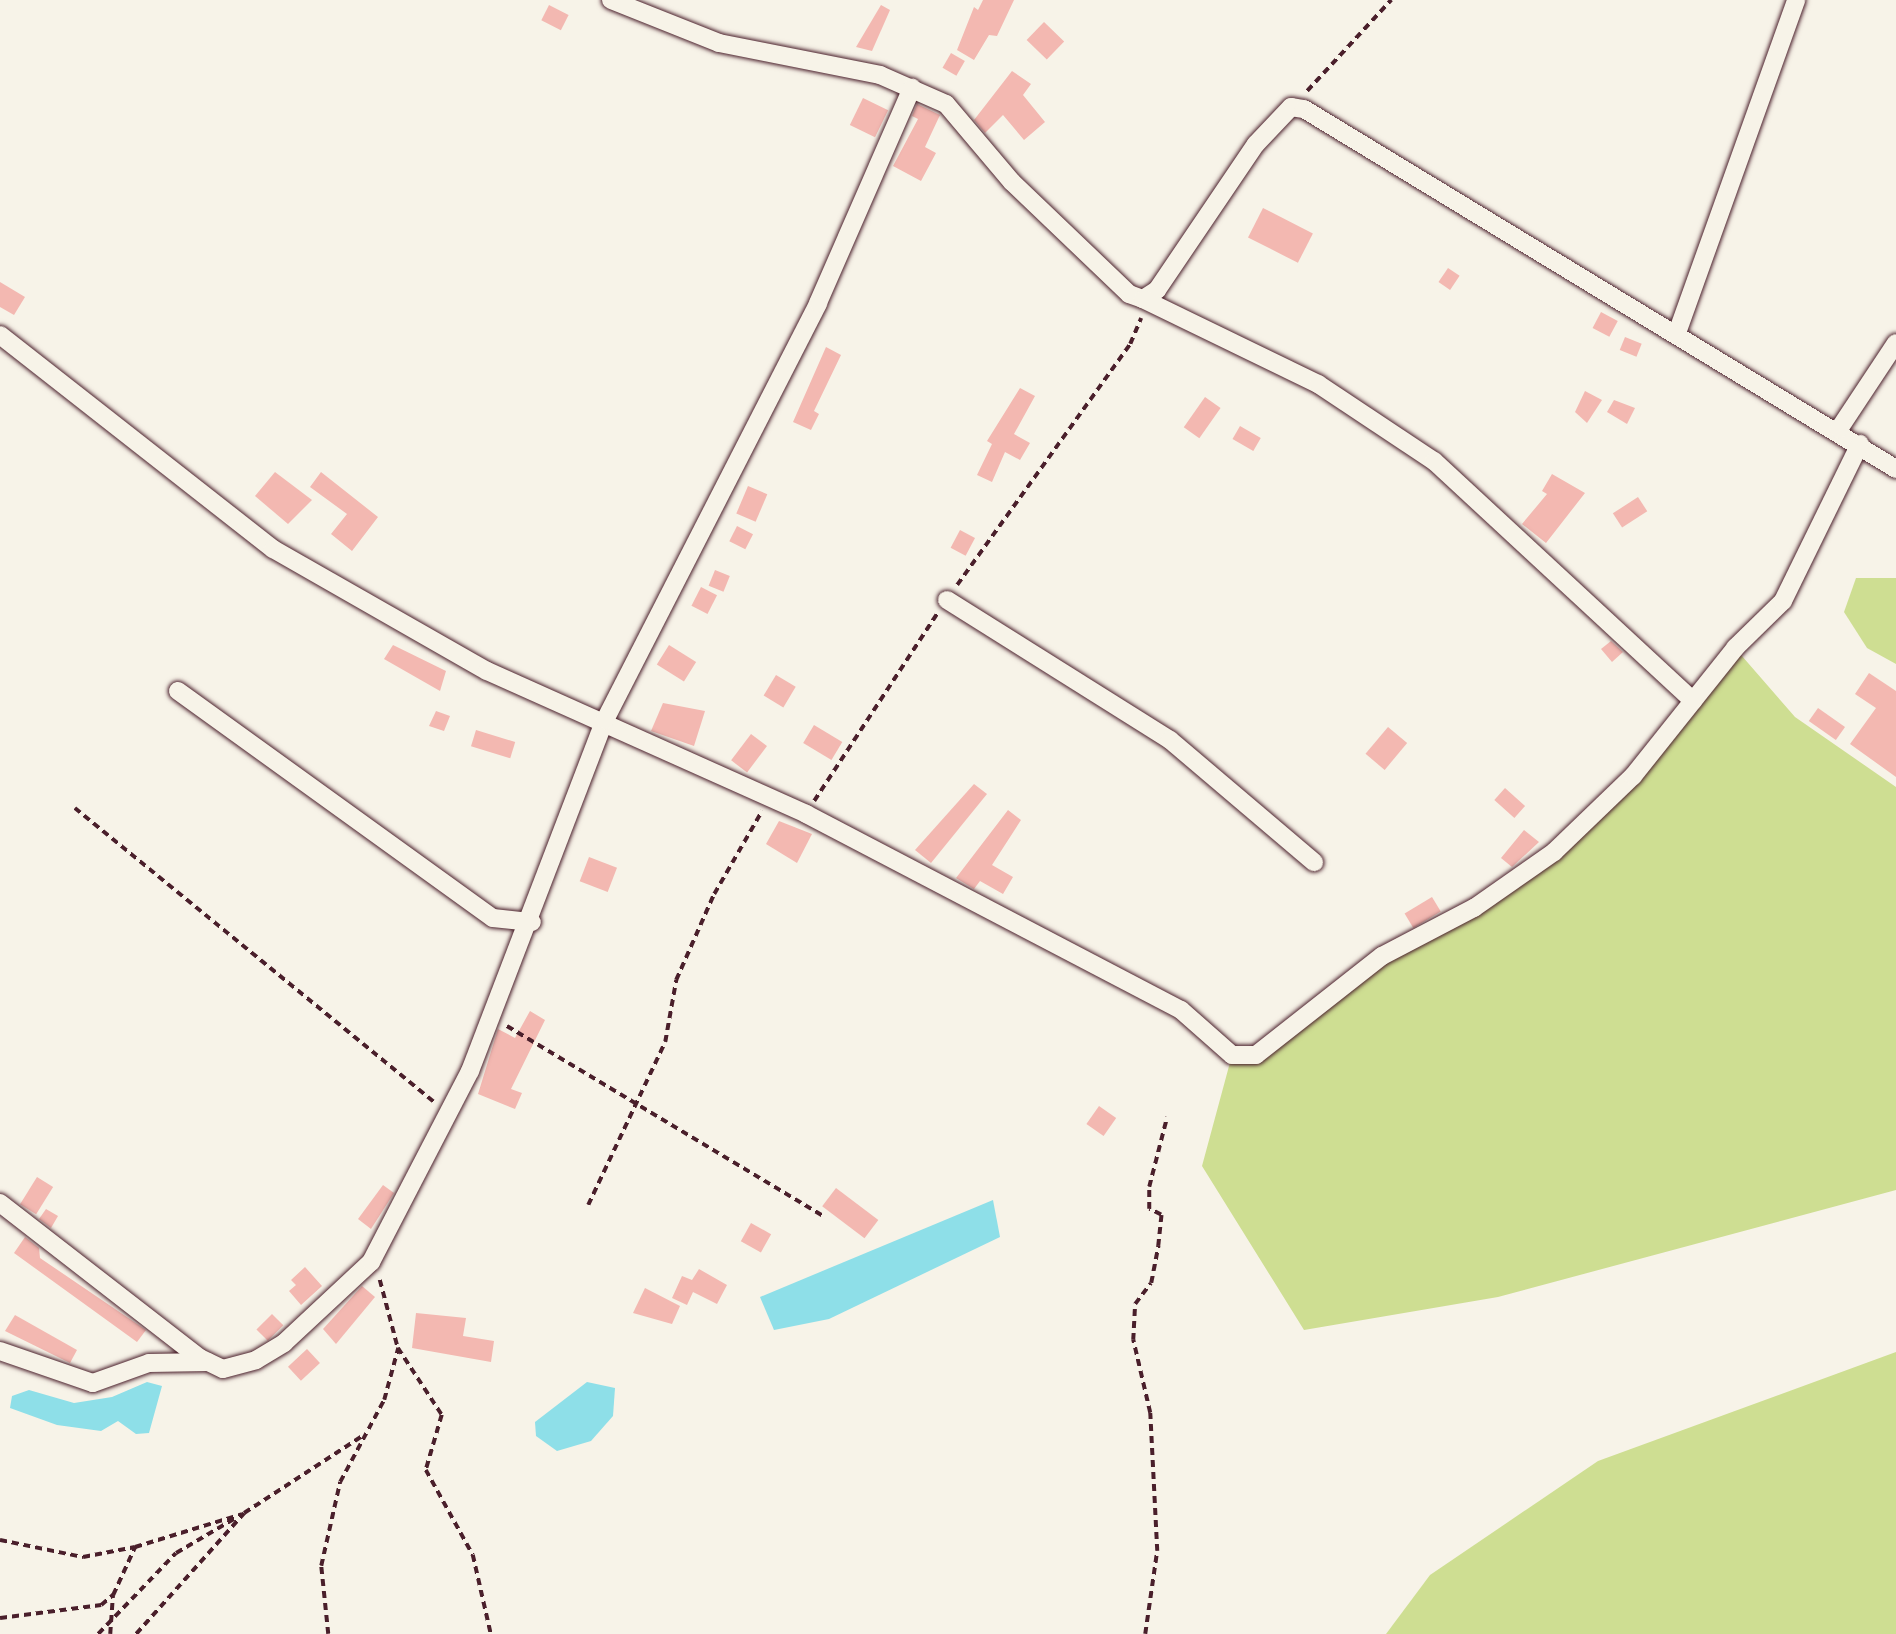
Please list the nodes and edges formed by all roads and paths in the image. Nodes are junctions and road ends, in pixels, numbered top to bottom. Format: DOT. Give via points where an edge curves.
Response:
graph roads {
  1 [pos="611,0"];
  2 [pos="1391,0"];
  3 [pos="1796,0"];
  4 [pos="912,88"];
  5 [pos="1291,107"];
  6 [pos="1143,299"];
  7 [pos="1678,333"];
  8 [pos="0,335"];
  9 [pos="1896,343"];
  10 [pos="1839,429"];
  11 [pos="1860,444"];
  12 [pos="1896,469"];
  13 [pos="947,600"];
  14 [pos="178,691"];
  15 [pos="1693,701"];
  16 [pos="605,720"];
  17 [pos="769,797"];
  18 [pos="75,808"];
  19 [pos="806,814"];
  20 [pos="1314,862"];
  21 [pos="532,922"];
  22 [pos="492,1017"];
  23 [pos="634,1104"];
  24 [pos="448,1113"];
  25 [pos="1167,1117"];
  26 [pos="0,1203"];
  27 [pos="588,1205"];
  28 [pos="823,1216"];
  29 [pos="370,1262"];
  30 [pos="398,1348"];
  31 [pos="0,1352"];
  32 [pos="209,1362"];
  33 [pos="362,1437"];
  34 [pos="244,1513"];
  35 [pos="0,1540"];
  36 [pos="135,1547"];
  37 [pos="113,1595"];
  38 [pos="0,1618"];
  39 [pos="111,1622"];
  40 [pos="98,1634"];
  41 [pos="110,1634"];
  42 [pos="136,1634"];
  43 [pos="328,1634"];
  44 [pos="491,1634"];
  45 [pos="1145,1634"];
  1 -- 4 [label="street" via="719,43 826,61"];
  2 -- 5 [label="path" via="1366,34"];
  3 -- 7 [label="street"];
  4 -- 6 [label="street" via="946,104 1012,182 1129,294"];
  4 -- 16 [label="street" via="818,303"];
  5 -- 6 [label="street" via="1256,144 1157,290"];
  5 -- 7 [label="street"];
  6 -- 13 [label="path" via="1140,328 1130,344"];
  6 -- 15 [label="street" via="1318,384 1434,461"];
  7 -- 10 [label="street"];
  8 -- 16 [label="street" via="273,549 487,671"];
  9 -- 10 [label="street"];
  10 -- 11 [label="street"];
  11 -- 12 [label="street"];
  11 -- 15 [label="street" via="1783,601"];
  13 -- 19 [label="path"];
  13 -- 20 [label="street" via="1170,740"];
  14 -- 21 [label="street" via="493,918"];
  15 -- 19 [label="street" via="1633,776 1554,852 1474,908 1382,956 1256,1055 1232,1055 1181,1010"];
  16 -- 17 [label="street"];
  16 -- 21 [label="street"];
  17 -- 19 [label="street"];
  17 -- 23 [label="path" via="714,894 676,981 665,1041"];
  18 -- 24 [label="path"];
  21 -- 22 [label="street"];
  22 -- 23 [label="path"];
  22 -- 24 [label="street"];
  23 -- 27 [label="path"];
  23 -- 28 [label="path"];
  24 -- 29 [label="street"];
  25 -- 45 [label="path" via="1149,1187 1149,1209 1161,1215 1158,1246 1151,1283 1135,1304 1133,1340 1150,1413 1157,1551"];
  26 -- 32 [label="street"];
  29 -- 30 [label="path" via="385,1290"];
  29 -- 32 [label="street" via="256,1360 223,1368"];
  30 -- 33 [label="path" via="384,1400"];
  30 -- 44 [label="path" via="442,1415 426,1470 473,1555"];
  31 -- 32 [label="street" via="93,1383 149,1363"];
  33 -- 34 [label="path"];
  33 -- 43 [label="path" via="340,1482 321,1566"];
  34 -- 36 [label="path"];
  34 -- 39 [label="path" via="176,1553"];
  34 -- 42 [label="path"];
  35 -- 36 [label="path" via="83,1557"];
  36 -- 37 [label="path"];
  37 -- 38 [label="path" via="88,1607"];
  37 -- 39 [label="path"];
  39 -- 40 [label="path"];
  39 -- 41 [label="path"];
}
